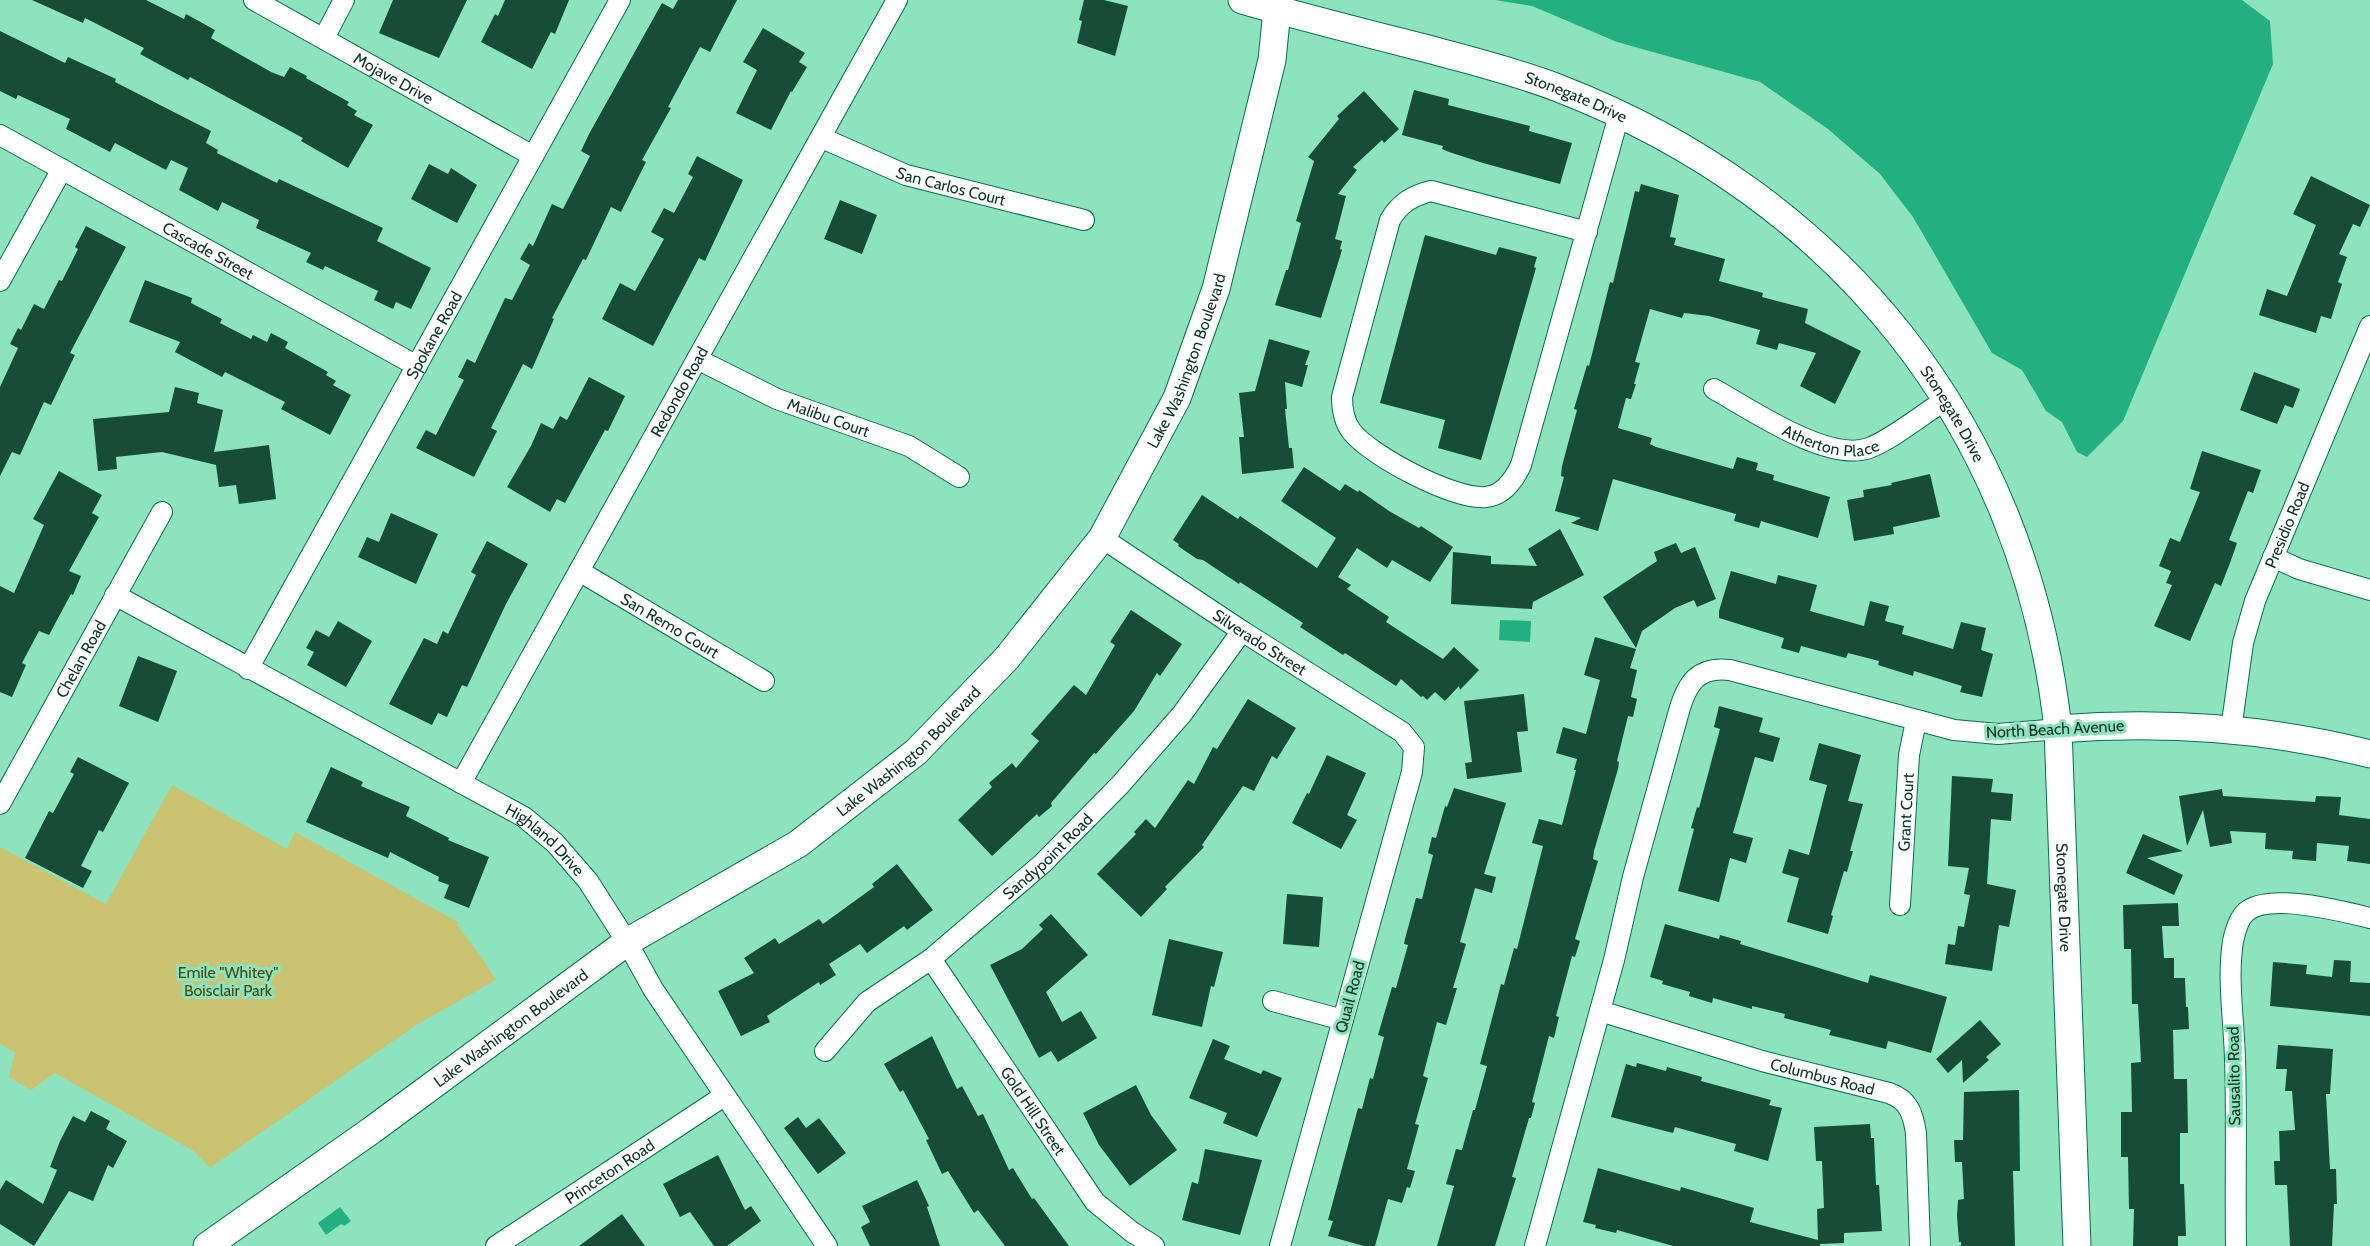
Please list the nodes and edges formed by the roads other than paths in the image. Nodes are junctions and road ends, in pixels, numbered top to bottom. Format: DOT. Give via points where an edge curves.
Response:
graph roads {
  1 [pos="254,0"];
  2 [pos="344,0"];
  3 [pos="620,0"];
  4 [pos="897,0"];
  5 [pos="1242,0"];
  6 [pos="1278,5"];
  7 [pos="324,38"];
  8 [pos="1619,115"];
  9 [pos="0,135"];
  10 [pos="822,138"];
  11 [pos="533,156"];
  12 [pos="63,169"];
  13 [pos="1084,220"];
  14 [pos="1587,232"];
  15 [pos="0,281"];
  16 [pos="2370,326"];
  17 [pos="696,359"];
  18 [pos="417,366"];
  19 [pos="1714,389"];
  20 [pos="1947,399"];
  21 [pos="959,477"];
  22 [pos="162,512"];
  23 [pos="1102,538"];
  24 [pos="2273,557"];
  25 [pos="579,571"];
  26 [pos="2370,590"];
  27 [pos="115,595"];
  28 [pos="1242,631"];
  29 [pos="248,669"];
  30 [pos="764,681"];
  31 [pos="1916,721"];
  32 [pos="2058,729"];
  33 [pos="2231,730"];
  34 [pos="1414,747"];
  35 [pos="2370,754"];
  36 [pos="460,783"];
  37 [pos="0,804"];
  38 [pos="1900,905"];
  39 [pos="2370,918"];
  40 [pos="627,942"];
  41 [pos="931,958"];
  42 [pos="1273,1001"];
  43 [pos="1600,1011"];
  44 [pos="1343,1020"];
  45 [pos="825,1051"];
  46 [pos="724,1096"];
  47 [pos="207,1246"];
  48 [pos="496,1246"];
  49 [pos="827,1246"];
  50 [pos="1154,1246"];
  51 [pos="1280,1246"];
  52 [pos="1535,1246"];
  53 [pos="1920,1246"];
  54 [pos="2077,1246"];
  55 [pos="2236,1246"];
  1 -- 7 [label="street, Mojave Drive"];
  2 -- 7 [label="street"];
  3 -- 11 [label="street, Spokane Road"];
  4 -- 10 [label="street, Redondo Road"];
  5 -- 6 [label="street, Stonegate Drive"];
  6 -- 8 [label="street, Stonegate Drive" via="1520,74"];
  6 -- 23 [label="street, Lake Washington Boulevard" via="1272,60 1216,289 1177,398"];
  7 -- 11 [label="street, Mojave Drive"];
  8 -- 14 [label="street"];
  8 -- 20 [label="street, Stonegate Drive" via="1707,161 1801,231 1868,297"];
  9 -- 12 [label="street, Cascade Street"];
  10 -- 13 [label="street, San Carlos Court" via="906,175"];
  10 -- 17 [label="street, Redondo Road"];
  11 -- 18 [label="street, Spokane Road"];
  12 -- 15 [label="street"];
  12 -- 18 [label="street, Cascade Street"];
  14 -- 14 [label="street" via="1521,465 1507,487 1487,497 1441,488 1397,465 1351,431 1342,412 1342,397 1390,220 1398,207 1419,194 1442,192"];
  16 -- 24 [label="street, Presidio Road"];
  17 -- 21 [label="street, Malibu Court" via="777,399 909,446"];
  17 -- 25 [label="street, Redondo Road"];
  18 -- 29 [label="street, Spokane Road"];
  19 -- 20 [label="street, Atherton Place" via="1812,442 1852,451 1883,440"];
  20 -- 32 [label="street, Stonegate Drive" via="1992,484 2024,565 2050,668"];
  22 -- 27 [label="street, Chelan Road"];
  23 -- 28 [label="street, Silverado Street"];
  23 -- 40 [label="street, Lake Washington Boulevard" via="1007,658 916,752 798,844"];
  24 -- 26 [label="street"];
  24 -- 33 [label="street, Presidio Road" via="2243,643"];
  25 -- 30 [label="street, San Remo Court"];
  25 -- 36 [label="street, Redondo Road"];
  27 -- 29 [label="street, Highland Drive"];
  27 -- 37 [label="street, Chelan Road"];
  28 -- 34 [label="street, Silverado Street" via="1402,732"];
  28 -- 41 [label="street, Sandypoint Road" via="1182,714 1120,785 1043,863"];
  29 -- 36 [label="street, Highland Drive"];
  31 -- 32 [label="street, North Beach Avenue" via="1976,733"];
  31 -- 38 [label="street, Grant Court" via="1909,755"];
  31 -- 43 [label="street, North Beach Avenue" via="1736,671 1709,670 1694,680 1684,694"];
  32 -- 33 [label="street, North Beach Avenue" via="2129,726"];
  32 -- 54 [label="street, Stonegate Drive"];
  33 -- 35 [label="street, North Beach Avenue"];
  34 -- 44 [label="street, Quail Road" via="1412,772"];
  36 -- 40 [label="street, Highland Drive" via="524,817 555,843 588,881"];
  39 -- 55 [label="street, Sausalito Road" via="2292,903 2260,904 2242,917 2233,939"];
  40 -- 46 [label="street, Highland Drive" via="653,989"];
  40 -- 47 [label="street, Lake Washington Boulevard"];
  41 -- 45 [label="street, Sandypoint Road" via="867,1002"];
  41 -- 50 [label="street, Gold Hill Street" via="1095,1202"];
  42 -- 44 [label="street"];
  43 -- 52 [label="street"];
  43 -- 53 [label="street, Columbus Road" via="1902,1099 1913,1116 1916,1133"];
  44 -- 51 [label="street, Quail Road"];
  46 -- 48 [label="street, Princeton Road"];
  46 -- 49 [label="street, Highland Drive"];
}
